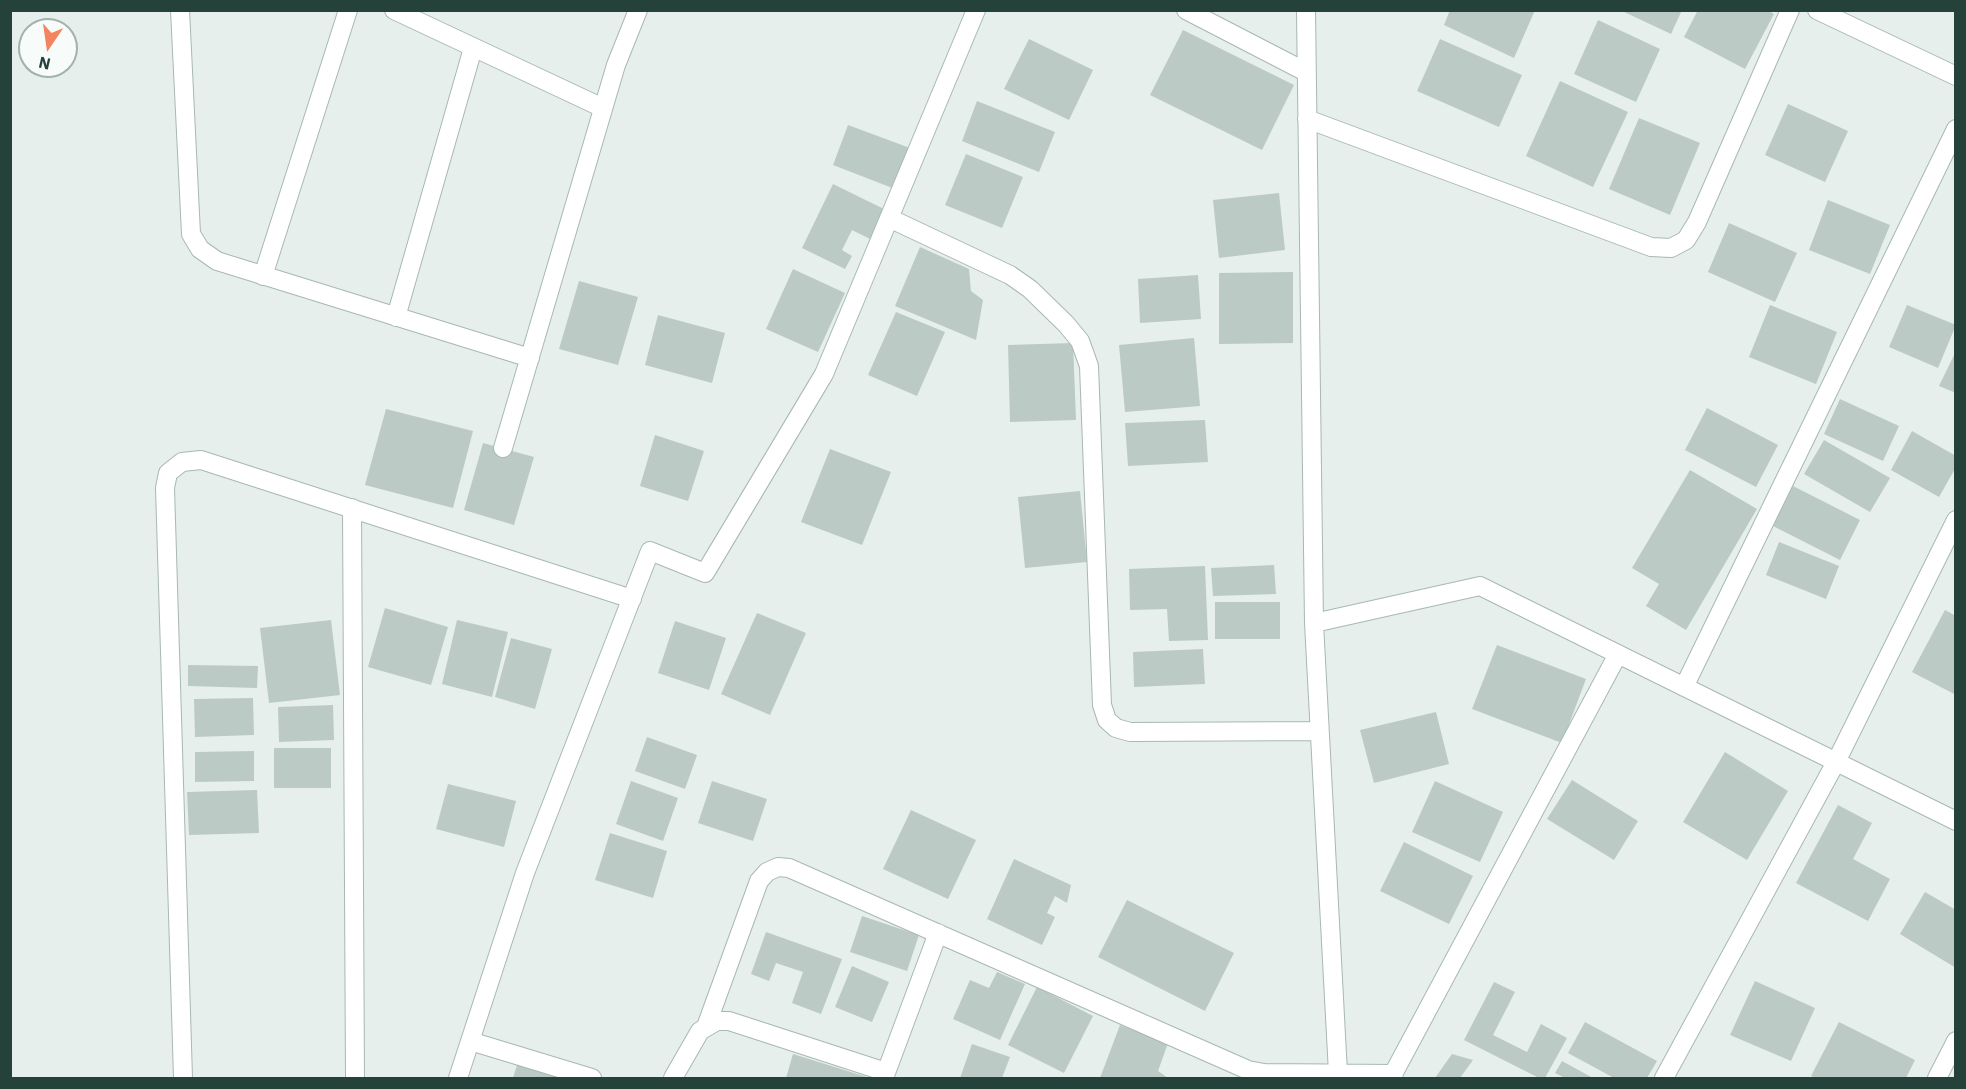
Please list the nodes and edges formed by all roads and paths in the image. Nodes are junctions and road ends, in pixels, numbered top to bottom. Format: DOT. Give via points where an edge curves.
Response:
graph roads {
  1 [pos="180,10"];
  2 [pos="348,10"];
  3 [pos="394,10"];
  4 [pos="638,10"];
  5 [pos="976,10"];
  6 [pos="1186,10"];
  7 [pos="1306,10"];
  8 [pos="1790,10"];
  9 [pos="1817,10"];
  10 [pos="473,48"];
  11 [pos="1306,72"];
  12 [pos="1956,76"];
  13 [pos="603,108"];
  14 [pos="1307,118"];
  15 [pos="1956,129"];
  16 [pos="889,218"];
  17 [pos="264,276"];
  18 [pos="396,317"];
  19 [pos="530,358"];
  20 [pos="503,448"];
  21 [pos="352,508"];
  22 [pos="1956,520"];
  23 [pos="632,599"];
  24 [pos="1314,623"];
  25 [pos="1618,654"];
  26 [pos="1684,687"];
  27 [pos="1319,730"];
  28 [pos="1836,762"];
  29 [pos="1956,821"];
  30 [pos="938,933"];
  31 [pos="707,1024"];
  32 [pos="470,1041"];
  33 [pos="1956,1041"];
  34 [pos="1338,1073"];
  35 [pos="885,1075"];
  36 [pos="1393,1076"];
  37 [pos="183,1078"];
  38 [pos="355,1078"];
  39 [pos="458,1078"];
  40 [pos="592,1078"];
  41 [pos="673,1078"];
  42 [pos="1664,1078"];
  43 [pos="1937,1078"];
  1 -- 17 [label="street" via="191,234 200,249 217,261"];
  2 -- 17 [label="street"];
  3 -- 10 [label="street"];
  4 -- 13 [label="street"];
  5 -- 16 [label="street"];
  6 -- 11 [label="street"];
  7 -- 11 [label="street"];
  8 -- 14 [label="street" via="1697,222 1686,240 1671,248 1651,247"];
  9 -- 12 [label="street"];
  10 -- 13 [label="street"];
  10 -- 18 [label="street"];
  11 -- 14 [label="street"];
  13 -- 19 [label="street"];
  14 -- 24 [label="street"];
  15 -- 26 [label="street"];
  16 -- 23 [label="street" via="824,374 705,573 650,551"];
  16 -- 27 [label="street" via="1010,275 1059,317 1080,341 1089,366 1102,705 1107,720 1130,732"];
  17 -- 18 [label="street"];
  18 -- 19 [label="street"];
  19 -- 20 [label="street"];
  21 -- 23 [label="street"];
  21 -- 37 [label="street" via="201,459 182,462 168,473 165,488"];
  21 -- 38 [label="street"];
  22 -- 28 [label="street"];
  23 -- 32 [label="street" via="525,873"];
  24 -- 25 [label="street" via="1480,586"];
  24 -- 27 [label="street"];
  25 -- 26 [label="street"];
  25 -- 36 [label="street"];
  26 -- 28 [label="street"];
  27 -- 34 [label="street"];
  28 -- 29 [label="street"];
  28 -- 42 [label="street"];
  30 -- 31 [label="street" via="789,868 778,867 759,881"];
  30 -- 34 [label="street" via="1248,1070"];
  30 -- 35 [label="street"];
  31 -- 35 [label="street" via="729,1021"];
  31 -- 41 [label="street"];
  32 -- 39 [label="street"];
  32 -- 40 [label="street"];
  33 -- 43 [label="street"];
  34 -- 36 [label="street"];
}
